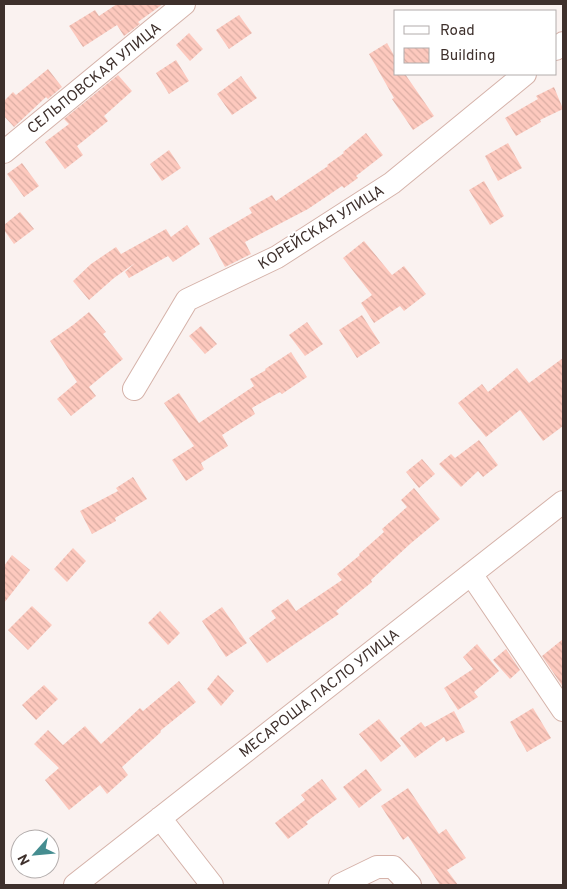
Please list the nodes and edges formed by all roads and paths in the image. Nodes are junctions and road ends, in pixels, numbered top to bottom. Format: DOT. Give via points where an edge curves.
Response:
graph roads {
  1 [pos="184,4"];
  2 [pos="525,75"];
  3 [pos="4,152"];
  4 [pos="134,389"];
  5 [pos="562,504"];
  6 [pos="471,574"];
  7 [pos="563,710"];
  8 [pos="160,818"];
  9 [pos="75,885"];
  10 [pos="212,885"];
  11 [pos="340,885"];
  12 [pos="410,885"];
  1 -- 3 [label="street, СЕЛЬПОВСКАЯ УЛИЦА"];
  2 -- 4 [label="street, КОРЕЙСКАЯ УЛИЦА" via="392,183 277,257 187,300"];
  5 -- 6 [label="street, МЕСАРОША ЛАСЛО УЛИЦА"];
  6 -- 7 [label="street"];
  6 -- 8 [label="street, МЕСАРОША ЛАСЛО УЛИЦА"];
  8 -- 9 [label="street, МЕСАРОША ЛАСЛО УЛИЦА"];
  8 -- 10 [label="street"];
  11 -- 12 [label="street" via="377,867 393,867"];
}
